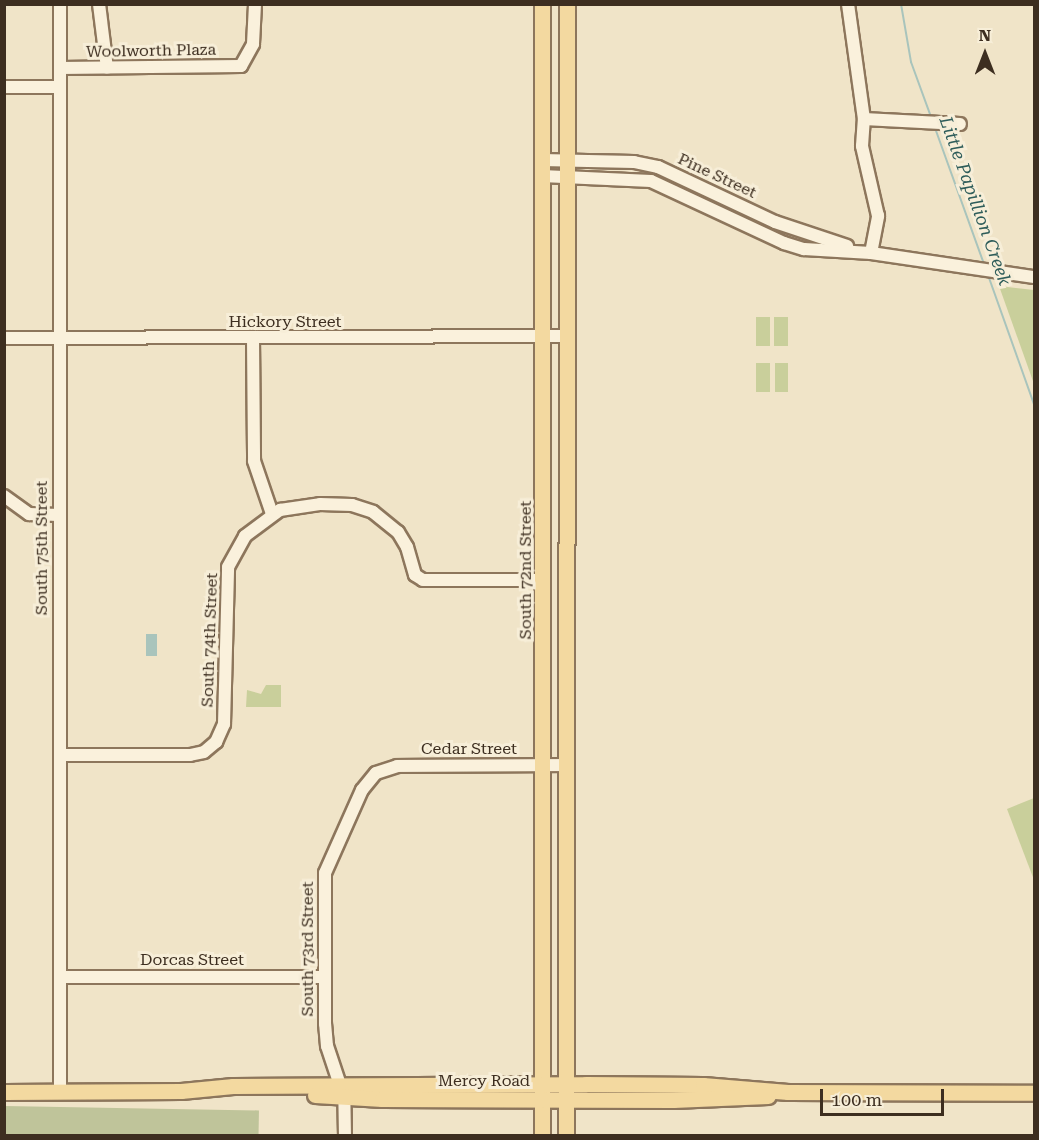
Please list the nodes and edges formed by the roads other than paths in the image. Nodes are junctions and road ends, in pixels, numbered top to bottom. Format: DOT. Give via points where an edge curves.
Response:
graph roads {
  1 [pos="60,4"];
  2 [pos="99,4"];
  3 [pos="255,4"];
  4 [pos="542,4"];
  5 [pos="567,4"];
  6 [pos="848,4"];
  7 [pos="60,68"];
  8 [pos="107,68"];
  9 [pos="4,87"];
  10 [pos="60,87"];
  11 [pos="864,119"];
  12 [pos="960,124"];
  13 [pos="542,160"];
  14 [pos="568,169"];
  15 [pos="542,176"];
  16 [pos="871,253"];
  17 [pos="1030,276"];
  18 [pos="542,336"];
  19 [pos="566,336"];
  20 [pos="4,338"];
  21 [pos="60,338"];
  22 [pos="253,339"];
  23 [pos="4,496"];
  24 [pos="272,514"];
  25 [pos="59,515"];
  26 [pos="544,580"];
  27 [pos="60,755"];
  28 [pos="544,765"];
  29 [pos="564,765"];
  30 [pos="376,773"];
  31 [pos="60,977"];
  32 [pos="324,977"];
  33 [pos="343,1091"];
  34 [pos="4,1092"];
  35 [pos="60,1092"];
  36 [pos="542,1092"];
  37 [pos="566,1092"];
  38 [pos="1035,1093"];
  39 [pos="345,1136"];
  40 [pos="542,1136"];
  41 [pos="566,1136"];
  1 -- 7 [label="street, South 75th Street"];
  2 -- 8 [label="street"];
  3 -- 8 [label="street, Woolworth Plaza" via="253,44 241,66"];
  4 -- 13 [label="main road, South 72nd Street"];
  5 -- 14 [label="main road"];
  6 -- 11 [label="street"];
  7 -- 8 [label="street, Woolworth Plaza"];
  7 -- 10 [label="street, South 75th Street"];
  9 -- 10 [label="street"];
  10 -- 21 [label="street, South 75th Street"];
  11 -- 12 [label="street"];
  11 -- 16 [label="street" via="862,146 878,216"];
  13 -- 14 [label="street, Pine Street"];
  13 -- 15 [label="main road, South 72nd Street"];
  14 -- 15 [label="street, Pine Street"];
  14 -- 16 [label="street, Pine Street" via="651,181 804,249"];
  14 -- 19 [label="main road"];
  15 -- 18 [label="main road, South 72nd Street"];
  16 -- 17 [label="street, Pine Street"];
  18 -- 19 [label="street, Hickory Street"];
  18 -- 22 [label="street, Hickory Street"];
  18 -- 26 [label="main road, South 72nd Street"];
  19 -- 29 [label="main road"];
  20 -- 21 [label="street, Hickory Street"];
  21 -- 22 [label="street, Hickory Street"];
  21 -- 25 [label="street, South 75th Street"];
  22 -- 24 [label="street" via="254,460"];
  23 -- 25 [label="street" via="30,514"];
  24 -- 26 [label="street" via="308,504 368,510 398,532 408,547 415,575 423,580"];
  24 -- 27 [label="street, South 74th Street" via="245,536 228,567 224,724 213,745 190,755"];
  25 -- 27 [label="street, South 75th Street"];
  26 -- 28 [label="main road, South 72nd Street"];
  27 -- 31 [label="street, South 75th Street"];
  28 -- 29 [label="street, Cedar Street"];
  28 -- 30 [label="street, Cedar Street" via="397,766"];
  28 -- 36 [label="main road, South 72nd Street"];
  29 -- 37 [label="main road"];
  30 -- 32 [label="street, South 73rd Street" via="362,789 326,865"];
  31 -- 32 [label="street, Dorcas Street"];
  31 -- 35 [label="street, South 75th Street"];
  32 -- 33 [label="street, South 73rd Street" via="326,1037"];
  33 -- 35 [label="main road, Mercy Road" via="202,1096 181,1091"];
  33 -- 36 [label="main road, Mercy Road"];
  33 -- 39 [label="street, South 73rd Street"];
  34 -- 35 [label="main road, Mercy Road"];
  36 -- 37 [label="main road, Mercy Road"];
  36 -- 40 [label="main road, South 72nd Street"];
  37 -- 38 [label="main road, Mercy Road" via="724,1099 788,1092"];
  37 -- 41 [label="main road"];
}
